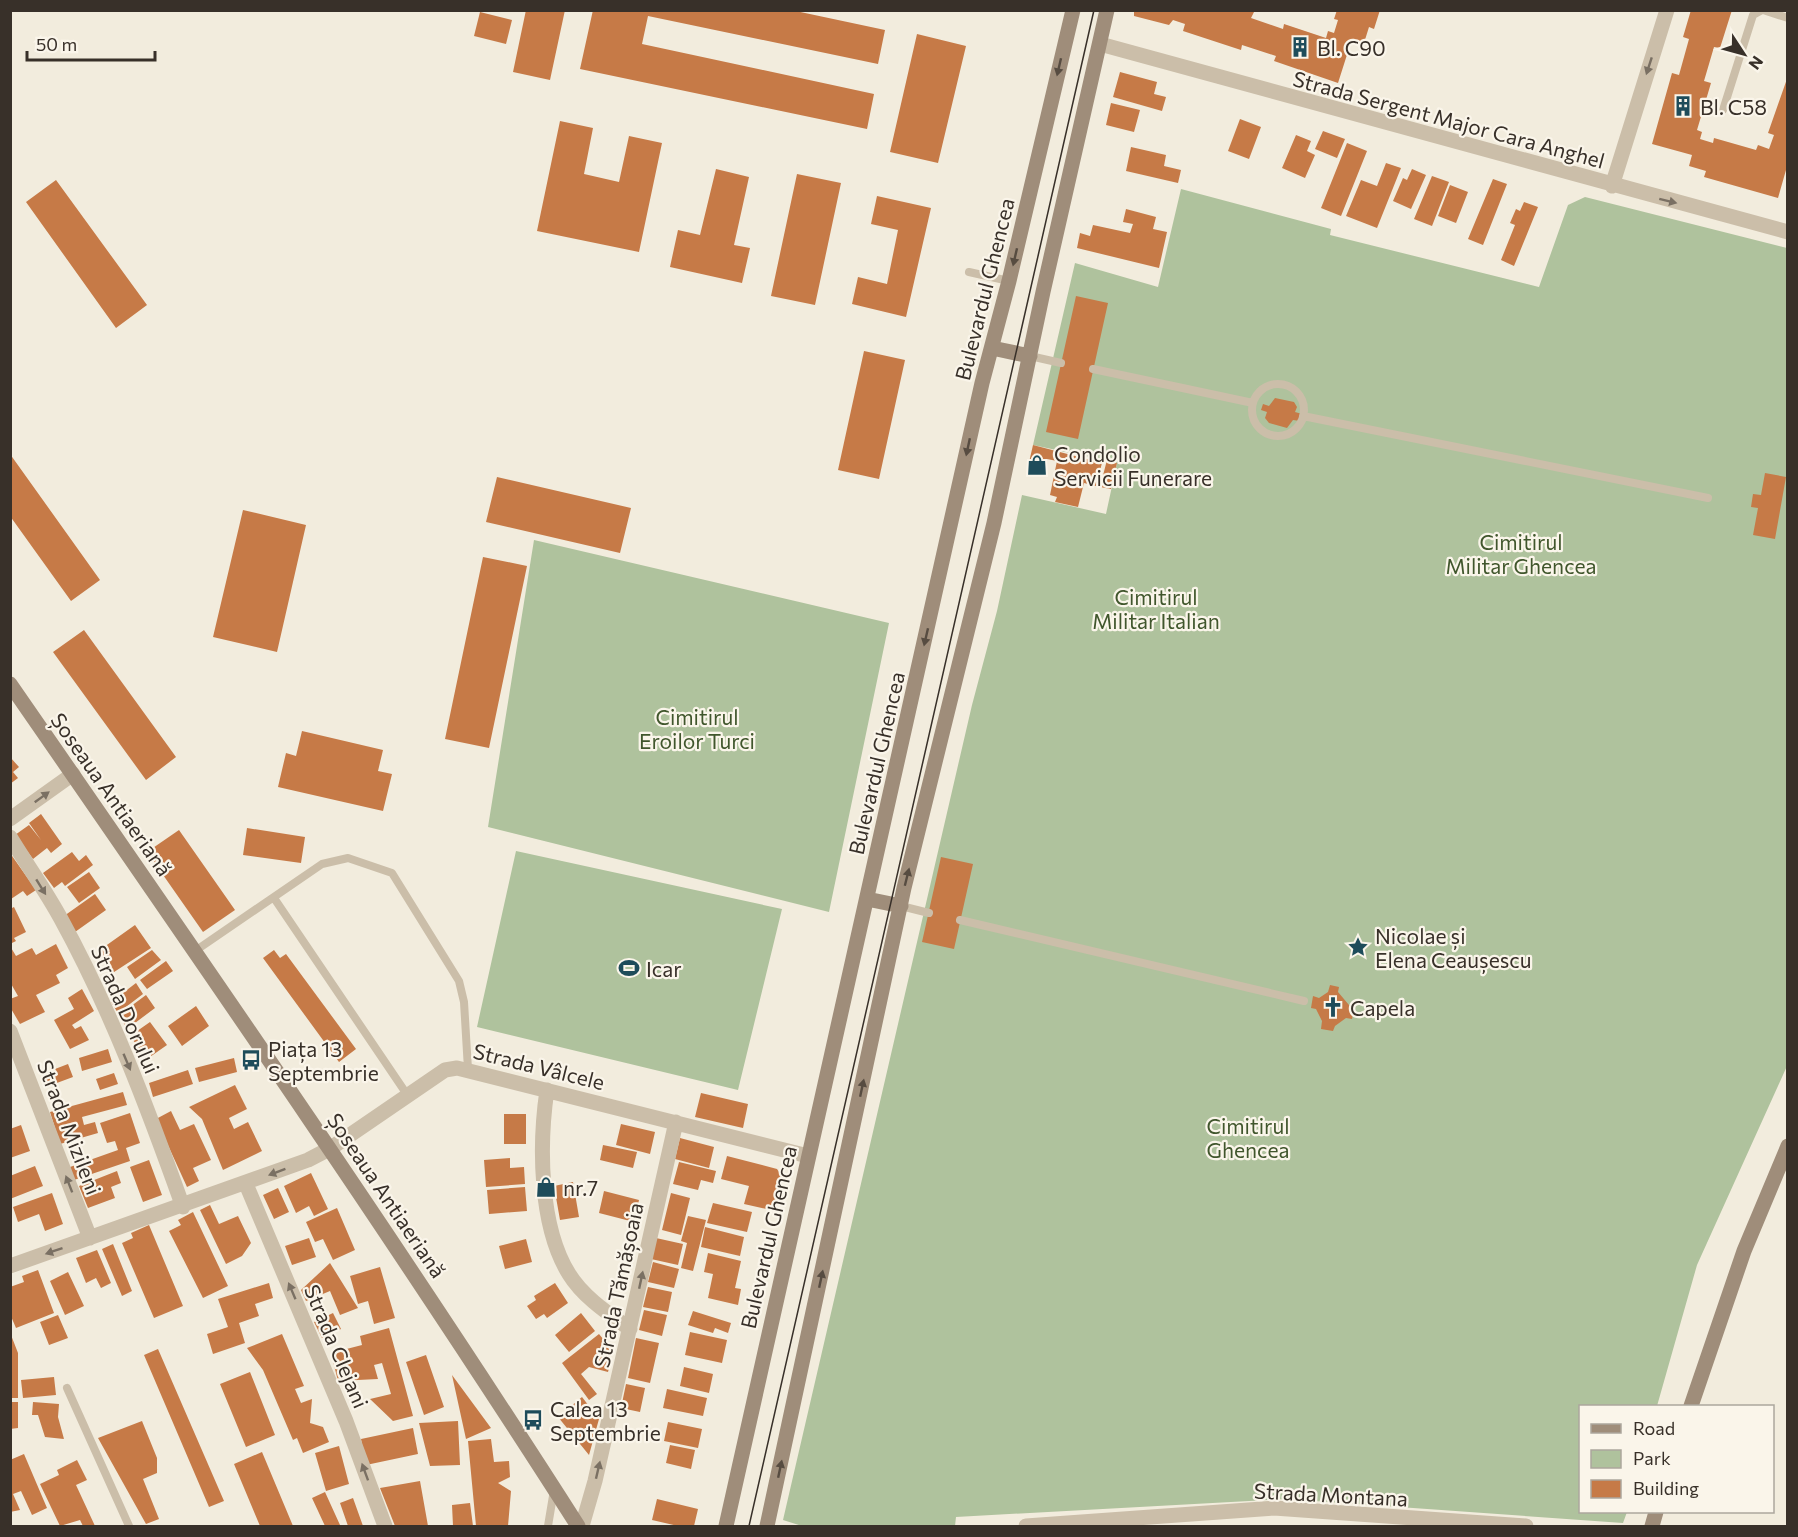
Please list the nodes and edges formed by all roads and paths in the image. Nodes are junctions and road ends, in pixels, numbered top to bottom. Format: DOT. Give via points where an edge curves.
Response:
graph roads {
  1 [pos="1073,10"];
  2 [pos="1107,10"];
  3 [pos="1667,10"];
  4 [pos="1762,10"];
  5 [pos="1788,18"];
  6 [pos="1100,44"];
  7 [pos="1723,110"];
  8 [pos="1611,186"];
  9 [pos="1788,232"];
  10 [pos="969,272"];
  11 [pos="1009,281"];
  12 [pos="992,348"];
  13 [pos="1030,356"];
  14 [pos="1061,363"];
  15 [pos="1093,369"];
  16 [pos="1253,404"];
  17 [pos="1303,416"];
  18 [pos="1708,498"];
  19 [pos="10,684"];
  20 [pos="73,774"];
  21 [pos="10,819"];
  22 [pos="10,837"];
  23 [pos="274,897"];
  24 [pos="867,899"];
  25 [pos="901,906"];
  26 [pos="929,913"];
  27 [pos="960,920"];
  28 [pos="195,951"];
  29 [pos="1304,1001"];
  30 [pos="10,1031"];
  31 [pos="468,1069"];
  32 [pos="547,1090"];
  33 [pos="408,1096"];
  34 [pos="676,1122"];
  35 [pos="1788,1146"];
  36 [pos="331,1148"];
  37 [pos="808,1156"];
  38 [pos="246,1184"];
  39 [pos="183,1207"];
  40 [pos="90,1238"];
  41 [pos="10,1266"];
  42 [pos="630,1329"];
  43 [pos="67,1388"];
  44 [pos="1692,1405"];
  45 [pos="554,1488"];
  46 [pos="1181,1521"];
  47 [pos="1369,1521"];
  48 [pos="129,1527"];
  49 [pos="385,1527"];
  50 [pos="548,1527"];
  51 [pos="580,1527"];
  52 [pos="726,1527"];
  53 [pos="767,1527"];
  54 [pos="1026,1527"];
  55 [pos="1526,1527"];
  1 -- 11 [label="main road, Bulevardul Ghencea, one-way"];
  2 -- 6 [label="main road"];
  3 -- 8 [label="street, one-way"];
  4 -- 5 [label="lane"];
  4 -- 7 [label="lane" via="1753,15"];
  6 -- 8 [label="street, Strada Sergent Major Cara Anghel"];
  6 -- 13 [label="main road"];
  8 -- 9 [label="street, Strada Sergent Major Cara Anghel, one-way"];
  10 -- 11 [label="lane"];
  11 -- 12 [label="main road, Bulevardul Ghencea"];
  12 -- 13 [label="main road"];
  12 -- 24 [label="main road, Bulevardul Ghencea, one-way"];
  13 -- 14 [label="lane"];
  25 -- 13 [label="main road, one-way" via="994,523"];
  15 -- 16 [label="lane"];
  16 -- 17 [label="lane" via="1257,395 1271,385 1289,387 1301,399"];
  16 -- 17 [label="lane" via="1260,429 1276,436 1294,431"];
  17 -- 18 [label="lane"];
  19 -- 20 [label="main road, Șoseaua Antiaeriană"];
  21 -- 20 [label="street, one-way"];
  20 -- 28 [label="main road, Șoseaua Antiaeriană"];
  22 -- 39 [label="street, Strada Dorului, one-way" via="62,919 104,1008"];
  23 -- 28 [label="lane"];
  23 -- 31 [label="lane" via="322,864 348,858 392,873 459,981"];
  23 -- 33 [label="lane"];
  24 -- 25 [label="main road"];
  24 -- 37 [label="main road, Bulevardul Ghencea"];
  25 -- 26 [label="lane"];
  53 -- 25 [label="main road, one-way"];
  27 -- 29 [label="lane"];
  28 -- 36 [label="main road, Șoseaua Antiaeriană"];
  40 -- 30 [label="street, Strada Mizileni, one-way"];
  31 -- 32 [label="street, Strada Vâlcele"];
  31 -- 33 [label="street, Strada Vâlcele" via="445,1071"];
  32 -- 34 [label="street, Strada Vâlcele"];
  32 -- 42 [label="street" via="546,1203 560,1258 580,1288"];
  33 -- 36 [label="street, Strada Vâlcele"];
  34 -- 37 [label="street, Strada Vâlcele"];
  42 -- 34 [label="street, Strada Tămășoaia, one-way"];
  35 -- 44 [label="main road" via="1744,1251"];
  36 -- 38 [label="street, Strada Vâlcele, one-way"];
  36 -- 45 [label="main road, Șoseaua Antiaeriană"];
  37 -- 52 [label="main road, Bulevardul Ghencea"];
  38 -- 39 [label="street, Strada Vâlcele"];
  49 -- 38 [label="street, Strada Clejani, one-way" via="346,1421"];
  39 -- 40 [label="street, Strada Vâlcele"];
  40 -- 41 [label="street, Strada Vâlcele, one-way"];
  51 -- 42 [label="street, Strada Tămășoaia, one-way" via="595,1481"];
  43 -- 48 [label="lane"];
  45 -- 50 [label="lane"];
  45 -- 51 [label="main road, Șoseaua Antiaeriană"];
  46 -- 47 [label="street, Strada Montana" via="1274,1508"];
  46 -- 54 [label="street, Strada Montana"];
  47 -- 55 [label="street, Strada Montana"];
}
